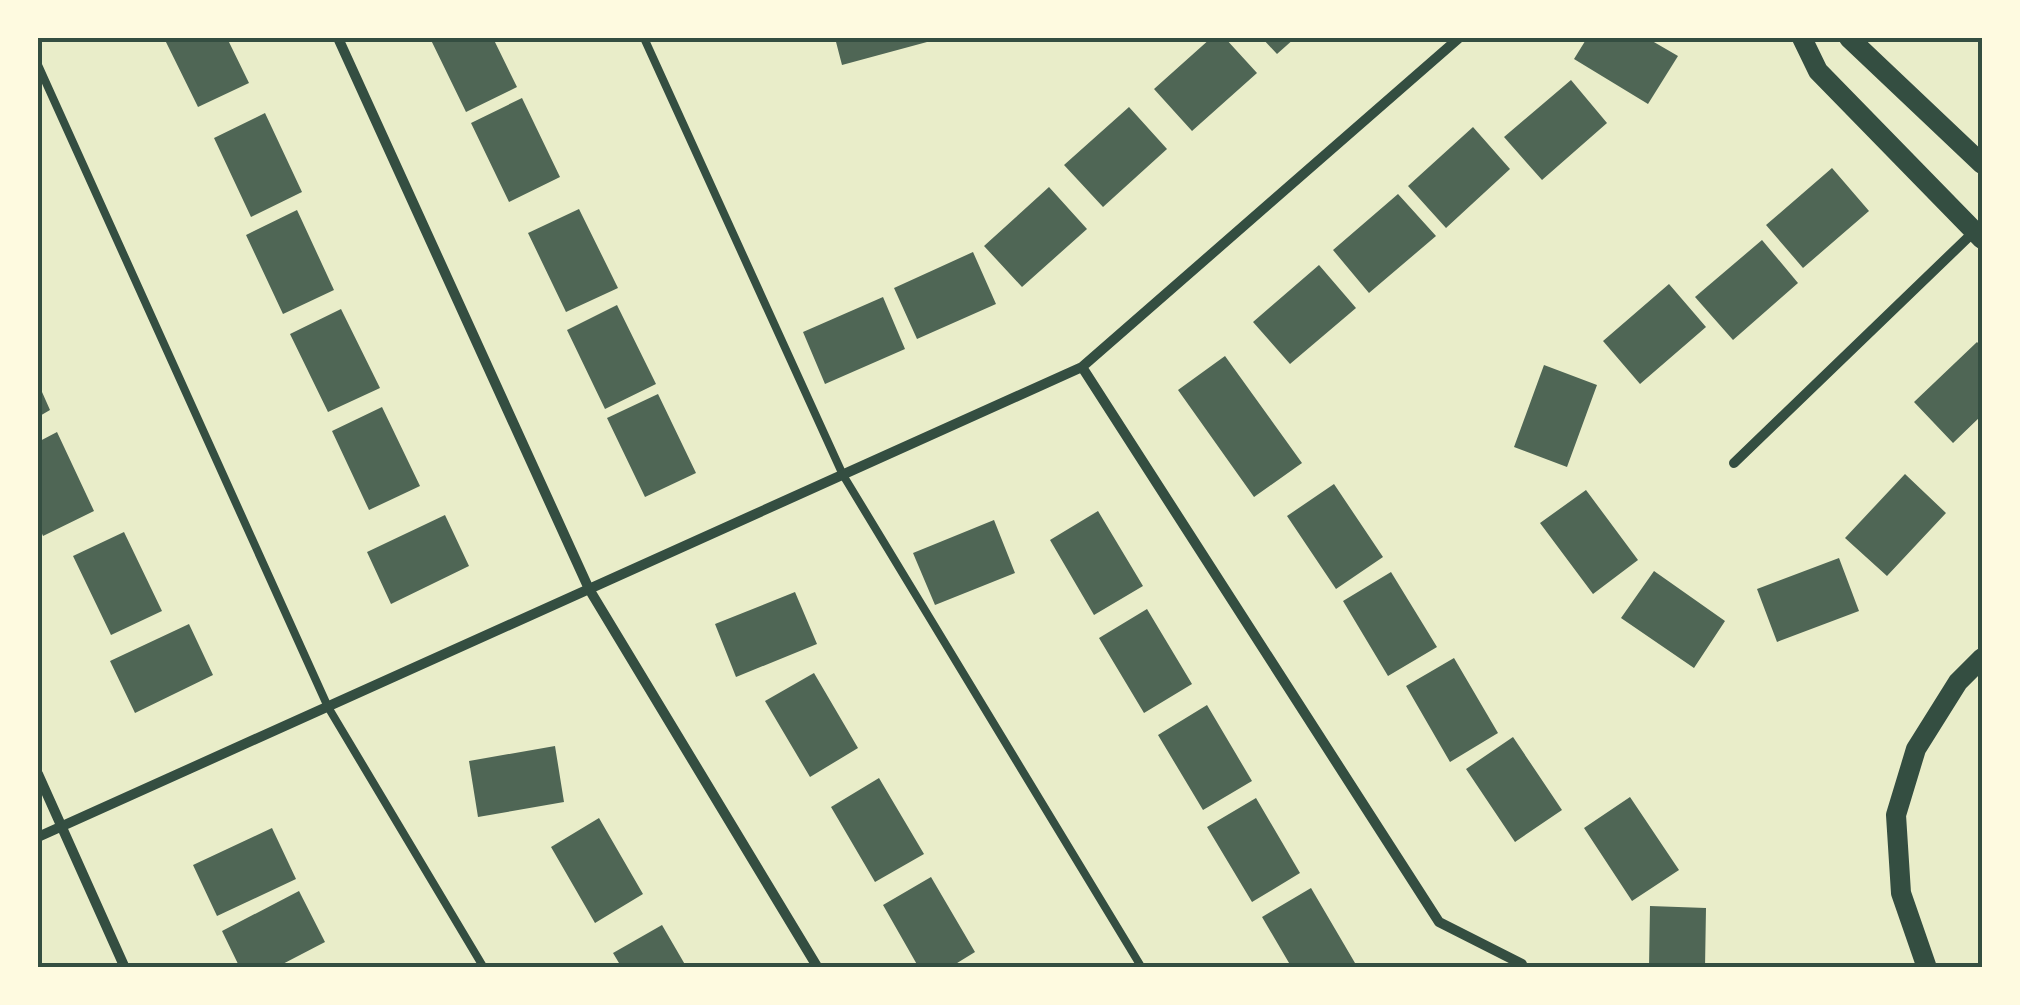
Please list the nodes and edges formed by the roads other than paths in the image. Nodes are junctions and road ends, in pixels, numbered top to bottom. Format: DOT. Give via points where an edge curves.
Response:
graph roads {
  1 [pos="338,38"];
  2 [pos="644,38"];
  3 [pos="1459,38"];
  4 [pos="1802,38"];
  5 [pos="1848,38"];
  6 [pos="38,65"];
  7 [pos="1982,164"];
  8 [pos="1980,231"];
  9 [pos="1082,367"];
  10 [pos="1734,463"];
  11 [pos="844,475"];
  12 [pos="589,590"];
  13 [pos="1982,658"];
  14 [pos="328,707"];
  15 [pos="38,774"];
  16 [pos="61,827"];
  17 [pos="38,838"];
  18 [pos="1522,964"];
  19 [pos="125,968"];
  20 [pos="484,968"];
  21 [pos="818,968"];
  22 [pos="1142,968"];
  23 [pos="1927,968"];
  1 -- 12 [label="street"];
  2 -- 11 [label="lane"];
  3 -- 9 [label="street"];
  4 -- 8 [label="main road" via="1818,71"];
  5 -- 7 [label="main road"];
  6 -- 14 [label="lane"];
  8 -- 10 [label="street"];
  9 -- 11 [label="street"];
  9 -- 18 [label="street" via="1439,922"];
  11 -- 12 [label="street"];
  11 -- 22 [label="lane"];
  12 -- 14 [label="street"];
  12 -- 21 [label="street"];
  13 -- 23 [label="main road" via="1958,682 1916,749 1896,815 1901,893"];
  14 -- 16 [label="street"];
  14 -- 20 [label="lane"];
  15 -- 16 [label="street"];
  16 -- 17 [label="street"];
  16 -- 19 [label="street"];
}
